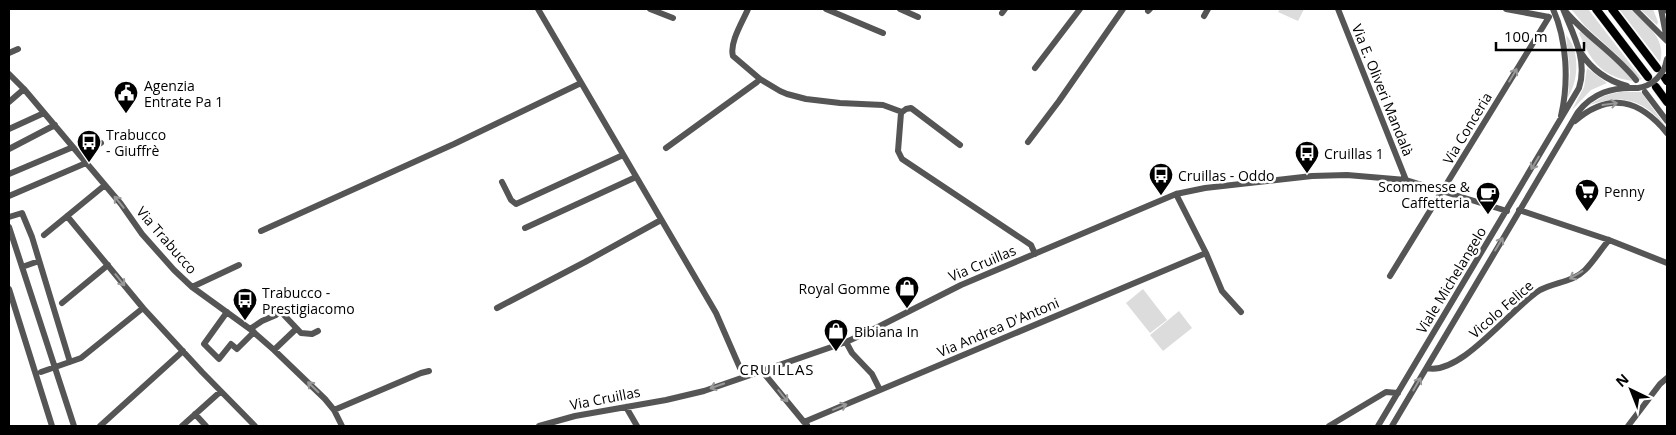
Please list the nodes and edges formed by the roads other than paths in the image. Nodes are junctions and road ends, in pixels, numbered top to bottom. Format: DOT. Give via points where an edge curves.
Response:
graph roads {
  1 [pos="538,9"];
  2 [pos="650,9"];
  3 [pos="748,9"];
  4 [pos="826,9"];
  5 [pos="900,9"];
  6 [pos="1080,9"];
  7 [pos="1123,9"];
  8 [pos="1208,9"];
  9 [pos="1338,9"];
  10 [pos="1506,9"];
  11 [pos="1563,9"];
  12 [pos="1596,9"];
  13 [pos="1612,9"];
  14 [pos="1635,9"];
  15 [pos="1659,9"];
  16 [pos="1552,13"];
  17 [pos="1204,16"];
  18 [pos="918,17"];
  19 [pos="673,18"];
  20 [pos="883,34"];
  21 [pos="1667,41"];
  22 [pos="18,49"];
  23 [pos="1579,50"];
  24 [pos="9,53"];
  25 [pos="1667,59"];
  26 [pos="1661,67"];
  27 [pos="1035,68"];
  28 [pos="9,74"];
  29 [pos="1648,77"];
  30 [pos="760,78"];
  31 [pos="1636,80"];
  32 [pos="581,83"];
  33 [pos="1656,87"];
  34 [pos="1637,88"];
  35 [pos="24,89"];
  36 [pos="1645,92"];
  37 [pos="9,102"];
  38 [pos="1667,102"];
  39 [pos="902,112"];
  40 [pos="44,113"];
  41 [pos="1667,121"];
  42 [pos="1560,122"];
  43 [pos="55,126"];
  44 [pos="1568,127"];
  45 [pos="9,129"];
  46 [pos="1667,133"];
  47 [pos="1028,142"];
  48 [pos="101,143"];
  49 [pos="960,145"];
  50 [pos="73,147"];
  51 [pos="666,148"];
  52 [pos="9,149"];
  53 [pos="80,155"];
  54 [pos="623,155"];
  55 [pos="86,163"];
  56 [pos="9,174"];
  57 [pos="636,177"];
  58 [pos="1406,180"];
  59 [pos="502,182"];
  60 [pos="105,185"];
  61 [pos="1443,191"];
  62 [pos="1176,194"];
  63 [pos="9,196"];
  64 [pos="1519,210"];
  65 [pos="1507,211"];
  66 [pos="66,216"];
  67 [pos="9,217"];
  68 [pos="661,220"];
  69 [pos="9,227"];
  70 [pos="524,228"];
  71 [pos="261,231"];
  72 [pos="44,235"];
  73 [pos="1610,240"];
  74 [pos="1206,253"];
  75 [pos="1035,254"];
  76 [pos="40,261"];
  77 [pos="1667,263"];
  78 [pos="108,265"];
  79 [pos="239,265"];
  80 [pos="22,267"];
  81 [pos="1390,276"];
  82 [pos="192,287"];
  83 [pos="9,289"];
  84 [pos="62,303"];
  85 [pos="144,308"];
  86 [pos="497,308"];
  87 [pos="227,312"];
  88 [pos="1241,312"];
  89 [pos="296,329"];
  90 [pos="252,331"];
  91 [pos="318,331"];
  92 [pos="846,342"];
  93 [pos="274,350"];
  94 [pos="183,352"];
  95 [pos="70,362"];
  96 [pos="56,367"];
  97 [pos="740,368"];
  98 [pos="1426,368"];
  99 [pos="429,371"];
  100 [pos="762,371"];
  101 [pos="41,372"];
  102 [pos="1667,378"];
  103 [pos="880,390"];
  104 [pos="220,392"];
  105 [pos="1398,393"];
  106 [pos="626,407"];
  107 [pos="334,410"];
  108 [pos="195,414"];
  109 [pos="805,425"];
  110 [pos="52,426"];
  111 [pos="74,426"];
  112 [pos="100,426"];
  113 [pos="182,426"];
  114 [pos="206,426"];
  115 [pos="255,426"];
  116 [pos="342,426"];
  117 [pos="539,426"];
  118 [pos="637,426"];
  119 [pos="1329,426"];
  120 [pos="1378,426"];
  121 [pos="1392,426"];
  122 [pos="1628,426"];
  1 -- 32 [label="street"];
  2 -- 19 [label="street"];
  3 -- 30 [label="street" via="731,51 732,56"];
  4 -- 20 [label="street"];
  5 -- 18 [label="street"];
  6 -- 27 [label="street"];
  7 -- 47 [label="street"];
  8 -- 17 [label="street"];
  9 -- 58 [label="street, Via E. Oliveri Mandalà"];
  10 -- 16 [label="street"];
  11 -- 23 [label="street"];
  11 -- 31 [label="street"];
  12 -- 29 [label="main road"];
  13 -- 26 [label="main road"];
  14 -- 21 [label="street"];
  15 -- 21 [label="street"];
  16 -- 42 [label="street" via="1563,47 1565,72"];
  61 -- 16 [label="street, Via Conceria, one-way"];
  22 -- 24 [label="street"];
  23 -- 34 [label="street" via="1603,76 1620,85"];
  23 -- 42 [label="street, Viale Michelangelo" via="1581,82"];
  25 -- 26 [label="street"];
  26 -- 34 [label="street, bridge" via="1661,74 1655,81"];
  28 -- 35 [label="street, Via Trabucco"];
  30 -- 39 [label="street" via="780,91 797,96 883,105"];
  30 -- 51 [label="street"];
  32 -- 54 [label="street"];
  32 -- 71 [label="street"];
  33 -- 38 [label="main road"];
  34 -- 44 [label="street, Viale Michelangelo" via="1617,88 1595,96 1582,107"];
  35 -- 37 [label="street"];
  35 -- 40 [label="street, Via Trabucco"];
  36 -- 41 [label="street"];
  39 -- 49 [label="street" via="911,108"];
  39 -- 75 [label="street" via="898,152 902,159 1030,244"];
  40 -- 43 [label="street, Via Trabucco"];
  40 -- 45 [label="street"];
  42 -- 65 [label="street, Viale Michelangelo, one-way"];
  43 -- 50 [label="street, Via Trabucco"];
  43 -- 52 [label="street"];
  44 -- 46 [label="street, one-way" via="1592,109 1620,103 1644,111"];
  44 -- 64 [label="street, Viale Michelangelo"];
  48 -- 53 [label="street"];
  50 -- 53 [label="street, Via Trabucco"];
  50 -- 56 [label="street"];
  53 -- 55 [label="street, Via Trabucco"];
  54 -- 57 [label="street"];
  54 -- 59 [label="street" via="516,204"];
  55 -- 60 [label="street, Via Trabucco"];
  55 -- 63 [label="street"];
  57 -- 68 [label="street"];
  57 -- 70 [label="street"];
  58 -- 61 [label="street, Via Cruillas"];
  58 -- 62 [label="street, Via Cruillas" via="1312,176"];
  60 -- 66 [label="street"];
  82 -- 60 [label="street, Via Trabucco, one-way" via="142,234"];
  61 -- 65 [label="street, Via Cruillas"];
  61 -- 81 [label="street, Via Conceria"];
  62 -- 74 [label="street"];
  62 -- 75 [label="street, Via Cruillas"];
  64 -- 73 [label="street"];
  98 -- 64 [label="street, Viale Michelangelo, one-way"];
  65 -- 105 [label="street, Viale Michelangelo"];
  66 -- 72 [label="street"];
  66 -- 78 [label="street"];
  67 -- 76 [label="street" via="22,213"];
  68 -- 86 [label="street"];
  68 -- 97 [label="street" via="716,313"];
  69 -- 80 [label="street"];
  73 -- 77 [label="street"];
  73 -- 98 [label="street, Vicolo Felice, one-way" via="1585,270 1574,278 1541,290 1476,348 1439,368"];
  74 -- 88 [label="street" via="1222,291"];
  74 -- 103 [label="street, Via Andrea D'Antoni"];
  75 -- 92 [label="street, Via Cruillas" via="961,285"];
  76 -- 80 [label="street"];
  76 -- 95 [label="street"];
  78 -- 84 [label="street"];
  78 -- 85 [label="street, one-way"];
  79 -- 82 [label="street"];
  80 -- 96 [label="street"];
  82 -- 87 [label="street, Via Trabucco"];
  83 -- 110 [label="street"];
  85 -- 94 [label="street"];
  85 -- 95 [label="street" via="81,358"];
  87 -- 90 [label="street, Via Trabucco"];
  87 -- 90 [label="street" via="204,344 219,359 231,344 237,349"];
  89 -- 90 [label="street" via="279,314 262,321"];
  89 -- 91 [label="street" via="301,333"];
  89 -- 93 [label="street"];
  90 -- 93 [label="street, Via Trabucco"];
  92 -- 100 [label="street, Via Cruillas"];
  92 -- 103 [label="street" via="872,374"];
  107 -- 93 [label="street, Via Trabucco, one-way"];
  94 -- 104 [label="street"];
  94 -- 112 [label="street"];
  95 -- 96 [label="street"];
  96 -- 101 [label="street"];
  96 -- 111 [label="street"];
  121 -- 98 [label="street, Viale Michelangelo, one-way"];
  99 -- 107 [label="street"];
  100 -- 106 [label="street, Via Cruillas, one-way" via="704,391"];
  100 -- 109 [label="street, one-way"];
  102 -- 122 [label="street"];
  109 -- 103 [label="street, Via Andrea D'Antoni, one-way"];
  104 -- 108 [label="street"];
  104 -- 115 [label="street"];
  105 -- 119 [label="street" via="1386,392"];
  105 -- 120 [label="street, Viale Michelangelo"];
  106 -- 117 [label="street, Via Cruillas"];
  106 -- 118 [label="street"];
  107 -- 116 [label="street, Via Trabucco"];
  108 -- 113 [label="street"];
  108 -- 114 [label="street"];
}
